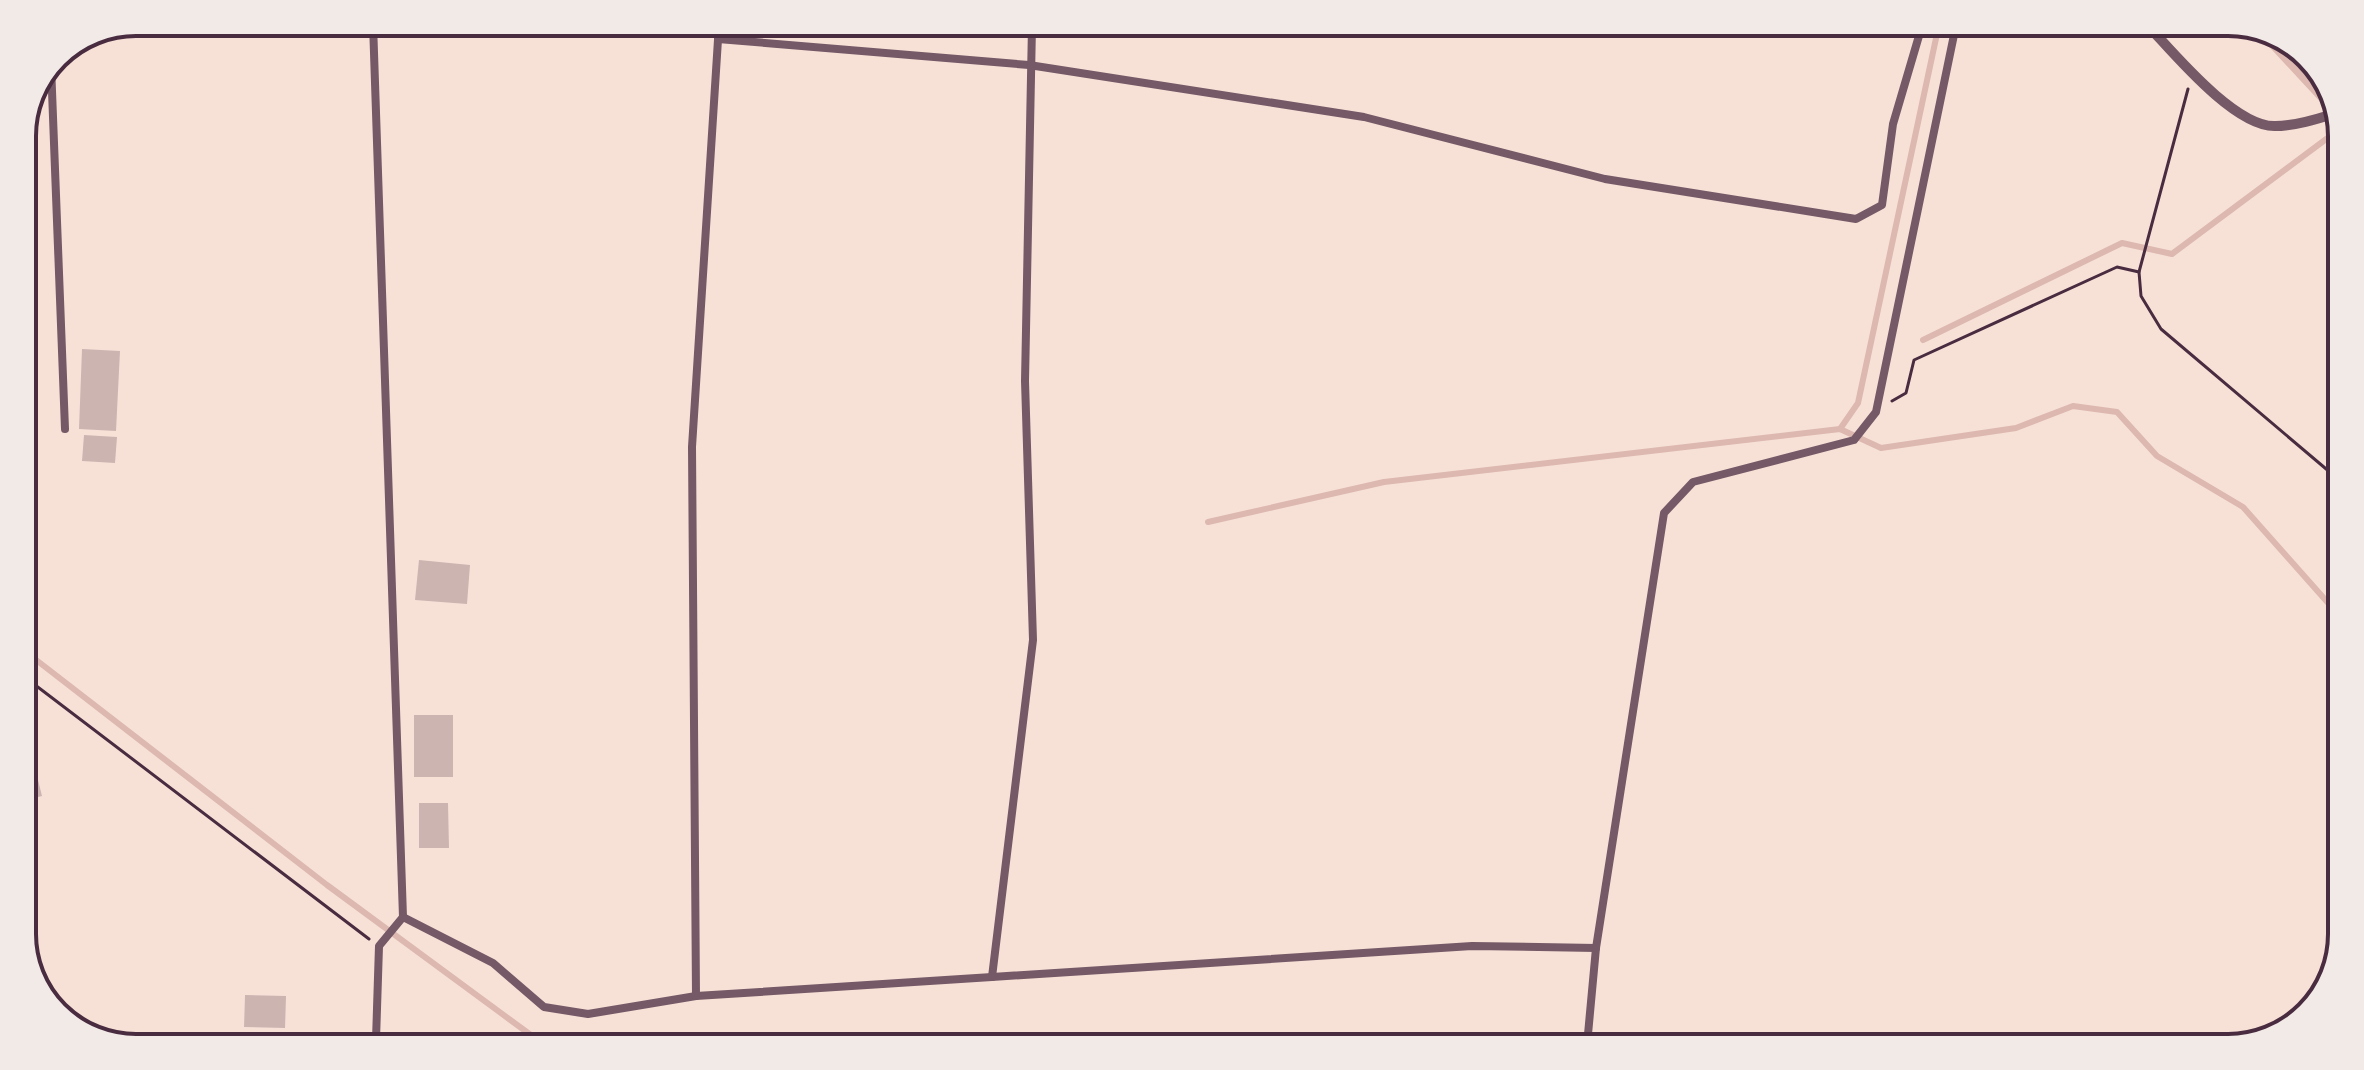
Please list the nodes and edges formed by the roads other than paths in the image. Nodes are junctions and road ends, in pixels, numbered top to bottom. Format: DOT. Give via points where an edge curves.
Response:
graph roads {
  1 [pos="373,36"];
  2 [pos="718,36"];
  3 [pos="1031,36"];
  4 [pos="1919,36"];
  5 [pos="1954,36"];
  6 [pos="2157,36"];
  7 [pos="718,39"];
  8 [pos="1029,65"];
  9 [pos="52,83"];
  10 [pos="2326,115"];
  11 [pos="65,429"];
  12 [pos="403,917"];
  13 [pos="1596,948"];
  14 [pos="992,977"];
  15 [pos="696,996"];
  16 [pos="376,1034"];
  17 [pos="1588,1034"];
  1 -- 12 [label="street"];
  2 -- 7 [label="street"];
  3 -- 8 [label="street"];
  4 -- 8 [label="street" via="1893,124 1882,205 1856,219 1605,179 1364,117"];
  5 -- 13 [label="street" via="1876,412 1854,440 1693,482 1664,513"];
  6 -- 10 [label="street" via="2192,74 2241,114 2272,127"];
  7 -- 8 [label="street"];
  7 -- 15 [label="street" via="692,447"];
  8 -- 14 [label="street" via="1025,381 1033,640"];
  9 -- 11 [label="street"];
  12 -- 15 [label="street" via="493,963 544,1007 588,1014"];
  12 -- 16 [label="street" via="379,946"];
  13 -- 14 [label="street" via="1472,946"];
  13 -- 17 [label="street"];
  14 -- 15 [label="street"];
}
